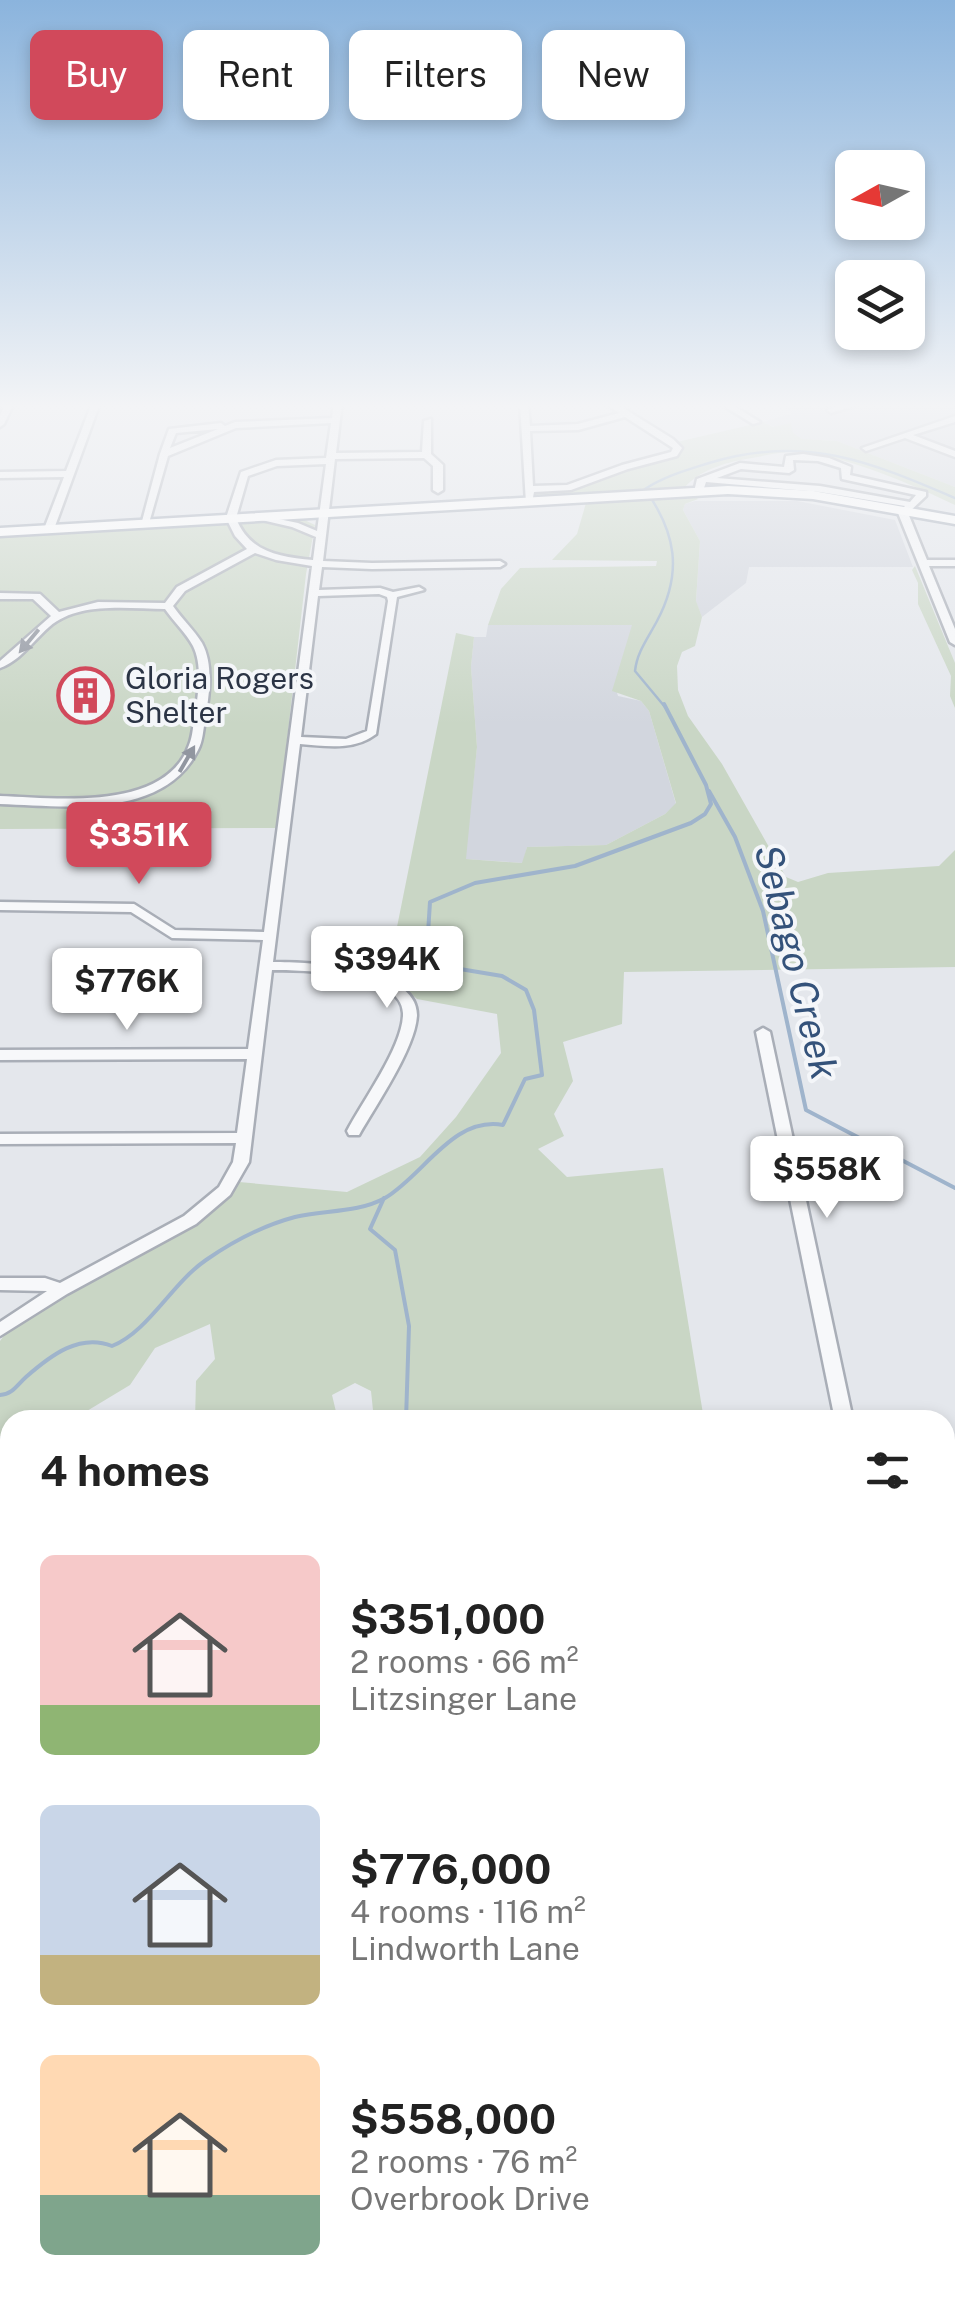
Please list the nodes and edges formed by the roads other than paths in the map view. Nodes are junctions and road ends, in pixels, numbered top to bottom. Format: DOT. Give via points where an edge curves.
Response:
graph roads {
  1 [pos="56,510"];
  2 [pos="148,510"];
  3 [pos="234,510"];
  4 [pos="353,510"];
  5 [pos="908,510"];
  6 [pos="914,510"];
  7 [pos="324,513"];
  8 [pos="254,517"];
  9 [pos="232,518"];
  10 [pos="955,520"];
  11 [pos="144,523"];
  12 [pos="49,528"];
  13 [pos="0,532"];
  14 [pos="321,536"];
  15 [pos="254,549"];
  16 [pos="922,563"];
  17 [pos="955,563"];
  18 [pos="317,564"];
  19 [pos="500,564"];
  20 [pos="0,581"];
  21 [pos="181,589"];
  22 [pos="419,590"];
  23 [pos="314,593"];
  24 [pos="24,594"];
  25 [pos="392,595"];
  26 [pos="0,596"];
  27 [pos="124,604"];
  28 [pos="168,606"];
  29 [pos="949,610"];
  30 [pos="57,616"];
  31 [pos="955,642"];
  32 [pos="0,664"];
  33 [pos="295,740"];
  34 [pos="0,800"];
  35 [pos="0,906"];
  36 [pos="269,936"];
  37 [pos="267,966"];
  38 [pos="764,1032"];
  39 [pos="254,1054"];
  40 [pos="0,1056"];
  41 [pos="354,1131"];
  42 [pos="244,1138"];
  43 [pos="0,1139"];
  44 [pos="0,1284"];
  45 [pos="61,1290"];
  46 [pos="0,1330"];
  47 [pos="842,1410"];
  1 -- 12 [label="street"];
  2 -- 11 [label="street"];
  3 -- 9 [label="street"];
  4 -- 7 [label="main road"];
  5 -- 16 [label="street"];
  6 -- 10 [label="main road"];
  7 -- 8 [label="main road"];
  7 -- 14 [label="street"];
  8 -- 9 [label="main road"];
  8 -- 14 [label="street"];
  9 -- 11 [label="main road"];
  9 -- 15 [label="street"];
  11 -- 12 [label="main road"];
  12 -- 13 [label="main road"];
  14 -- 18 [label="street"];
  15 -- 18 [label="street"];
  15 -- 21 [label="street"];
  16 -- 17 [label="street"];
  16 -- 29 [label="street"];
  18 -- 19 [label="street"];
  18 -- 23 [label="street"];
  20 -- 24 [label="street"];
  21 -- 27 [label="street"];
  21 -- 28 [label="street"];
  22 -- 25 [label="street"];
  23 -- 25 [label="street"];
  23 -- 33 [label="street"];
  24 -- 26 [label="street"];
  24 -- 30 [label="street"];
  25 -- 33 [label="street" via="369,740"];
  27 -- 28 [label="street"];
  27 -- 30 [label="street"];
  34 -- 28 [label="street, one-way" via="122,799 176,777 197,740 203,662"];
  29 -- 31 [label="street"];
  30 -- 32 [label="street, one-way"];
  33 -- 36 [label="street"];
  35 -- 36 [label="street" via="134,908 172,934"];
  36 -- 37 [label="street"];
  37 -- 39 [label="street"];
  37 -- 41 [label="street" via="332,967 405,996 411,1010 400,1045"];
  38 -- 47 [label="street"];
  39 -- 40 [label="street"];
  39 -- 42 [label="street"];
  42 -- 43 [label="street"];
  42 -- 45 [label="street" via="241,1162 225,1191 190,1220"];
  44 -- 45 [label="street"];
  45 -- 46 [label="street"];
}
